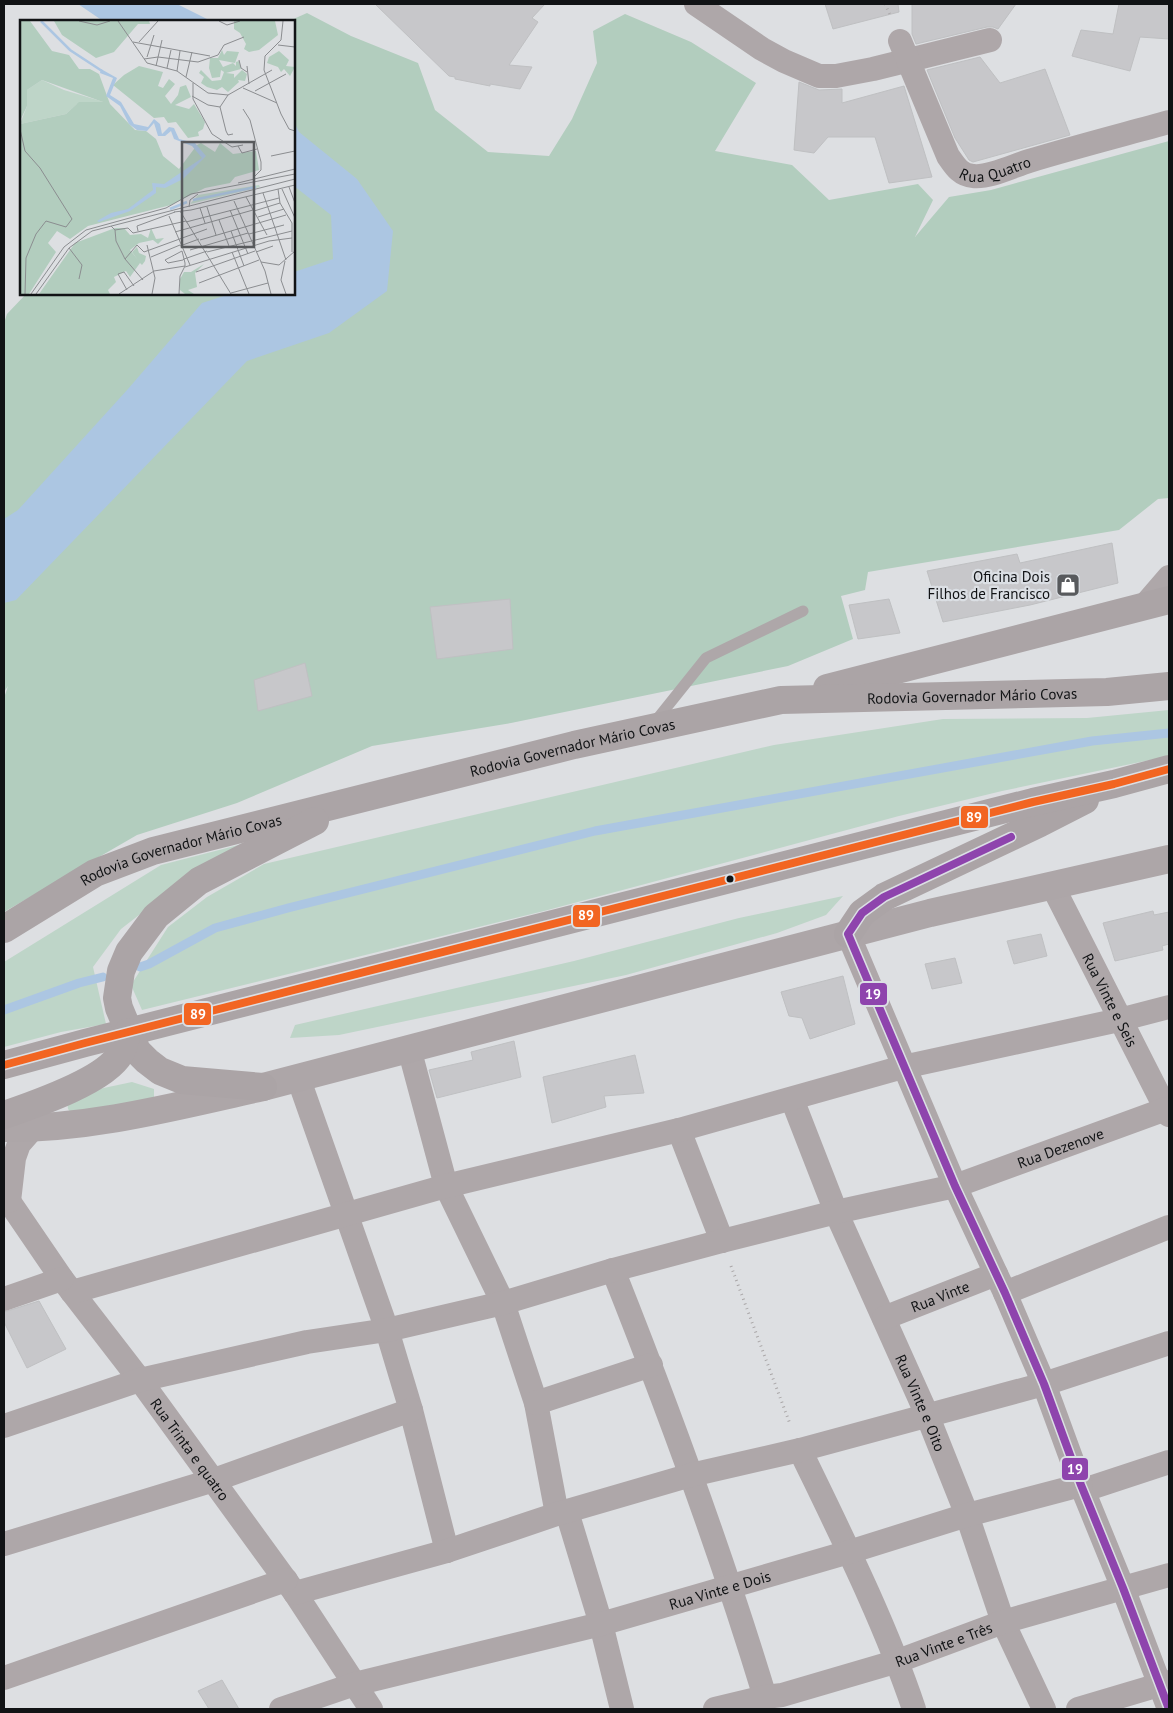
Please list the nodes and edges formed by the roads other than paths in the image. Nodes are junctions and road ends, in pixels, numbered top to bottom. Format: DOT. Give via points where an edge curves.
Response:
graph roads {
  1 [pos="696,4"];
  2 [pos="990,40"];
  3 [pos="904,51"];
  4 [pos="1169,122"];
  5 [pos="1169,577"];
  6 [pos="1157,603"];
  7 [pos="803,611"];
  8 [pos="1169,686"];
  9 [pos="781,700"];
  10 [pos="650,728"];
  11 [pos="1169,770"];
  12 [pos="1114,784"];
  13 [pos="357,800"];
  14 [pos="1169,859"];
  15 [pos="1052,885"];
  16 [pos="4,929"];
  17 [pos="848,934"];
  18 [pos="1169,1007"];
  19 [pos="1119,1020"];
  20 [pos="128,1032"];
  21 [pos="409,1048"];
  22 [pos="4,1065"];
  23 [pos="903,1067"];
  24 [pos="298,1077"];
  25 [pos="263,1086"];
  26 [pos="792,1099"];
  27 [pos="1168,1112"];
  28 [pos="4,1115"];
  29 [pos="4,1128"];
  30 [pos="33,1128"];
  31 [pos="679,1130"];
  32 [pos="446,1186"];
  33 [pos="954,1186"];
  34 [pos="6,1198"];
  35 [pos="836,1212"];
  36 [pos="346,1213"];
  37 [pos="1169,1227"];
  38 [pos="722,1241"];
  39 [pos="612,1270"];
  40 [pos="1001,1284"];
  41 [pos="67,1285"];
  42 [pos="4,1299"];
  43 [pos="503,1303"];
  44 [pos="884,1318"];
  45 [pos="387,1330"];
  46 [pos="1169,1343"];
  47 [pos="650,1365"];
  48 [pos="140,1380"];
  49 [pos="1044,1384"];
  50 [pos="536,1403"];
  51 [pos="411,1410"];
  52 [pos="928,1416"];
  53 [pos="4,1426"];
  54 [pos="800,1450"];
  55 [pos="1169,1462"];
  56 [pos="691,1476"];
  57 [pos="214,1480"];
  58 [pos="1083,1488"];
  59 [pos="562,1513"];
  60 [pos="967,1515"];
  61 [pos="4,1544"];
  62 [pos="447,1551"];
  63 [pos="849,1552"];
  64 [pos="1169,1575"];
  65 [pos="291,1586"];
  66 [pos="730,1587"];
  67 [pos="1123,1588"];
  68 [pos="1003,1622"];
  69 [pos="601,1624"];
  70 [pos="898,1661"];
  71 [pos="4,1678"];
  72 [pos="355,1684"];
  73 [pos="1164,1684"];
  74 [pos="778,1700"];
  75 [pos="281,1709"];
  76 [pos="371,1709"];
  77 [pos="622,1709"];
  78 [pos="715,1709"];
  79 [pos="914,1709"];
  80 [pos="1044,1709"];
  81 [pos="1078,1709"];
  82 [pos="1169,1709"];
  1 -- 3 [label="street" via="784,61 819,76 836,76"];
  2 -- 3 [label="street"];
  3 -- 4 [label="street, Rua Quatro" via="948,156 960,172 973,176 983,176"];
  5 -- 6 [label="street"];
  6 -- 9 [label="highway"];
  7 -- 10 [label="lane" via="706,658"];
  8 -- 9 [label="highway, Rodovia Governador Mário Covas" via="1106,692"];
  9 -- 10 [label="highway, Rodovia Governador Mário Covas"];
  10 -- 13 [label="highway, Rodovia Governador Mário Covas"];
  11 -- 12 [label="highway"];
  12 -- 17 [label="highway" via="884,897 862,913"];
  12 -- 20 [label="highway"];
  13 -- 16 [label="highway, Rodovia Governador Mário Covas" via="153,851 95,873"];
  13 -- 20 [label="highway" via="199,881 156,916 129,952 122,971 117,998"];
  14 -- 15 [label="main road"];
  15 -- 17 [label="main road"];
  15 -- 19 [label="street, Rua Vinte e Seis"];
  17 -- 21 [label="main road"];
  17 -- 23 [label="street"];
  18 -- 19 [label="street"];
  19 -- 23 [label="street"];
  19 -- 27 [label="street, Rua Vinte e Seis"];
  20 -- 22 [label="highway"];
  20 -- 25 [label="highway" via="137,1051 147,1061 160,1071 182,1080"];
  20 -- 28 [label="highway" via="120,1054 93,1078"];
  21 -- 24 [label="main road"];
  21 -- 32 [label="street"];
  23 -- 26 [label="street"];
  23 -- 33 [label="street"];
  24 -- 25 [label="main road"];
  24 -- 36 [label="street"];
  25 -- 30 [label="main road" via="94,1122"];
  26 -- 31 [label="street"];
  26 -- 35 [label="street, Rua Vinte e Oito"];
  27 -- 33 [label="street, Rua Dezenove"];
  29 -- 30 [label="main road"];
  30 -- 34 [label="street" via="19,1144"];
  31 -- 32 [label="street"];
  31 -- 38 [label="street"];
  32 -- 36 [label="street"];
  32 -- 43 [label="street"];
  33 -- 35 [label="street, Rua Dezenove"];
  33 -- 40 [label="street"];
  34 -- 41 [label="street, Rua Trinta e quatro"];
  35 -- 38 [label="street, Rua Dezenove"];
  35 -- 44 [label="street, Rua Vinte e Oito"];
  36 -- 41 [label="street"];
  36 -- 45 [label="street"];
  37 -- 40 [label="street, Rua Vinte"];
  38 -- 39 [label="street, Rua Dezenove"];
  39 -- 43 [label="street, Rua Dezenove"];
  39 -- 47 [label="street"];
  40 -- 44 [label="street, Rua Vinte"];
  40 -- 49 [label="street"];
  41 -- 42 [label="street"];
  41 -- 48 [label="street, Rua Trinta e quatro"];
  43 -- 45 [label="street, Rua Dezenove"];
  43 -- 50 [label="street"];
  44 -- 52 [label="street, Rua Vinte e Oito"];
  45 -- 48 [label="street, Rua Dezenove" via="307,1342"];
  45 -- 51 [label="street"];
  46 -- 49 [label="street"];
  47 -- 50 [label="street"];
  47 -- 56 [label="street"];
  48 -- 53 [label="street, Rua Dezenove"];
  48 -- 57 [label="street, Rua Trinta e quatro"];
  49 -- 52 [label="street"];
  49 -- 58 [label="street"];
  50 -- 59 [label="street"];
  51 -- 57 [label="street"];
  51 -- 62 [label="street"];
  52 -- 54 [label="street"];
  52 -- 60 [label="street, Rua Vinte e Oito"];
  54 -- 56 [label="street"];
  54 -- 63 [label="street"];
  55 -- 58 [label="street, Rua Vinte e Dois"];
  56 -- 59 [label="street"];
  56 -- 66 [label="street"];
  57 -- 61 [label="street"];
  57 -- 65 [label="street, Rua Trinta e quatro"];
  58 -- 60 [label="street, Rua Vinte e Dois"];
  58 -- 67 [label="street"];
  59 -- 62 [label="street"];
  59 -- 69 [label="street"];
  60 -- 63 [label="street, Rua Vinte e Dois"];
  60 -- 68 [label="street, Rua Vinte e Oito"];
  62 -- 65 [label="street"];
  63 -- 66 [label="street, Rua Vinte e Dois"];
  63 -- 70 [label="street"];
  64 -- 67 [label="street, Rua Vinte e Três"];
  65 -- 71 [label="street"];
  65 -- 72 [label="street, Rua Trinta e quatro"];
  66 -- 69 [label="street, Rua Vinte e Dois"];
  66 -- 74 [label="street"];
  67 -- 68 [label="street, Rua Vinte e Três"];
  67 -- 73 [label="street"];
  68 -- 70 [label="street, Rua Vinte e Três"];
  68 -- 80 [label="street, Rua Vinte e Oito"];
  69 -- 72 [label="street, Rua Vinte e Dois"];
  69 -- 77 [label="street"];
  70 -- 74 [label="street, Rua Vinte e Três"];
  70 -- 79 [label="street"];
  72 -- 75 [label="street, Rua Vinte e Dois"];
  72 -- 76 [label="street, Rua Trinta e quatro"];
  73 -- 81 [label="street"];
  73 -- 82 [label="street"];
  74 -- 78 [label="street, Rua Vinte e Três"];
}
